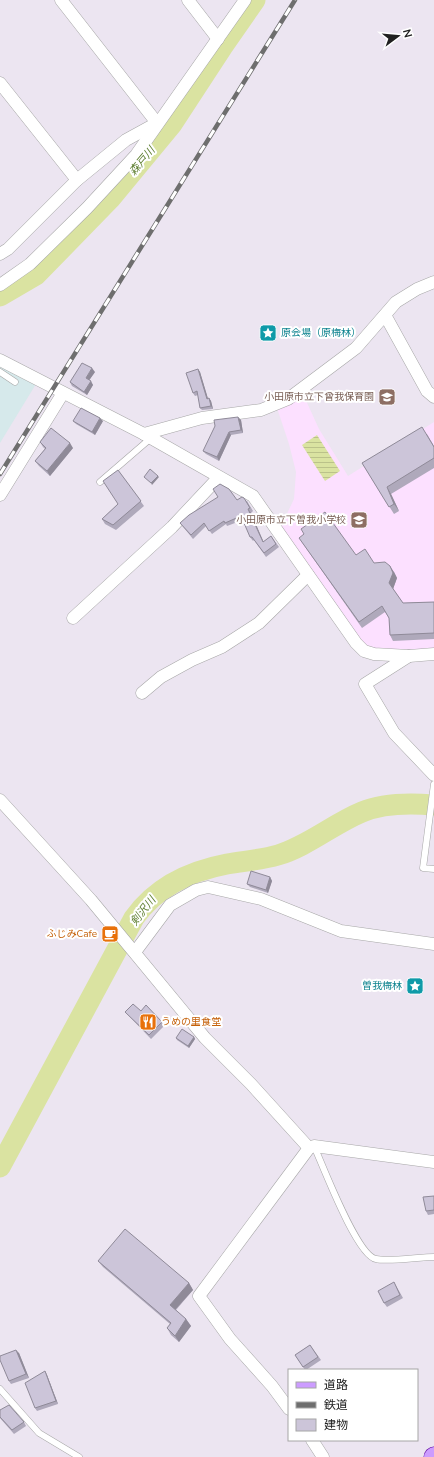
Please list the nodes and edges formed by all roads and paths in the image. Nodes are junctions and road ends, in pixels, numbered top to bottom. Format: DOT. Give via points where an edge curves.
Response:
graph roads {
  1 [pos="61,0"];
  2 [pos="188,0"];
  3 [pos="245,0"];
  4 [pos="218,39"];
  5 [pos="0,83"];
  6 [pos="157,123"];
  7 [pos="77,180"];
  8 [pos="0,254"];
  9 [pos="434,282"];
  10 [pos="0,285"];
  11 [pos="385,315"];
  12 [pos="0,360"];
  13 [pos="0,372"];
  14 [pos="15,382"];
  15 [pos="63,393"];
  16 [pos="434,397"];
  17 [pos="148,436"];
  18 [pos="218,478"];
  19 [pos="100,482"];
  20 [pos="0,496"];
  21 [pos="308,575"];
  22 [pos="73,618"];
  23 [pos="434,654"];
  24 [pos="409,656"];
  25 [pos="142,692"];
  26 [pos="434,775"];
  27 [pos="434,784"];
  28 [pos="0,800"];
  29 [pos="434,869"];
  30 [pos="434,944"];
  31 [pos="133,949"];
  32 [pos="312,1147"];
  33 [pos="434,1162"];
  34 [pos="434,1257"];
  35 [pos="0,1389"];
  36 [pos="288,1408"];
  37 [pos="313,1441"];
  38 [pos="79,1457"];
  39 [pos="323,1457"];
  1 -- 6 [label="street"];
  2 -- 4 [label="street"];
  3 -- 4 [label="street"];
  4 -- 6 [label="street"];
  5 -- 7 [label="street"];
  6 -- 7 [label="street" via="126,140"];
  6 -- 10 [label="street" via="136,155 87,208 30,264"];
  7 -- 8 [label="street"];
  9 -- 11 [label="street" via="396,302"];
  11 -- 16 [label="street" via="427,391"];
  11 -- 17 [label="street" via="356,348 288,399 262,410 202,418"];
  12 -- 15 [label="street"];
  13 -- 14 [label="lane"];
  15 -- 17 [label="street"];
  15 -- 20 [label="street"];
  17 -- 18 [label="street"];
  17 -- 19 [label="lane"];
  18 -- 21 [label="street" via="253,496"];
  18 -- 22 [label="street" via="172,527"];
  21 -- 24 [label="street" via="364,651"];
  21 -- 25 [label="street" via="259,623 222,647 161,676"];
  23 -- 24 [label="street"];
  24 -- 26 [label="street" via="365,684 394,733"];
  27 -- 29 [label="lane" via="423,868"];
  28 -- 31 [label="street"];
  30 -- 31 [label="street" via="341,930 261,899 208,887 196,890 170,905"];
  31 -- 32 [label="street" via="205,1038"];
  32 -- 33 [label="street"];
  32 -- 34 [label="lane" via="344,1215 367,1253 375,1259"];
  32 -- 36 [label="street" via="199,1296 230,1339"];
  35 -- 38 [label="lane" via="39,1433"];
  37 -- 39 [label="street"];
}
